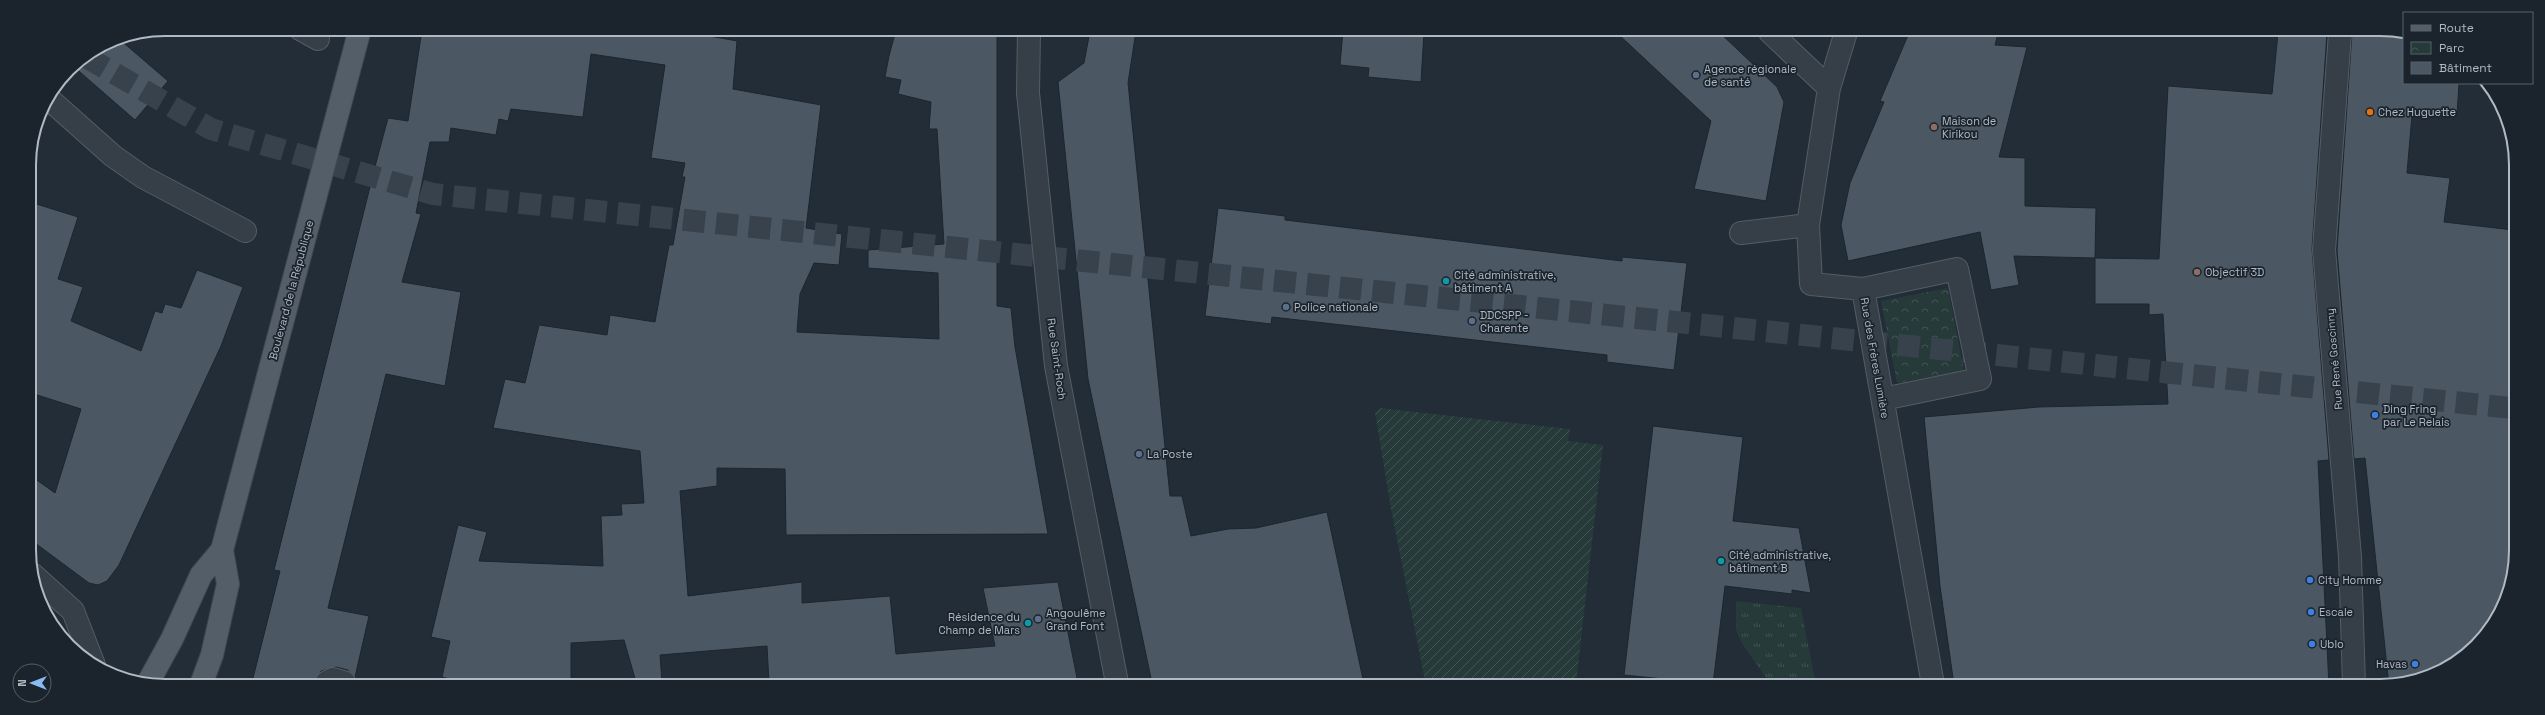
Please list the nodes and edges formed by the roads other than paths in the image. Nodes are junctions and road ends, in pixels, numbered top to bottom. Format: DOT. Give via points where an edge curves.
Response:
graph roads {
  1 [pos="358,36"];
  2 [pos="1029,36"];
  3 [pos="1774,36"];
  4 [pos="1845,36"];
  5 [pos="2340,36"];
  6 [pos="1829,88"];
  7 [pos="52,102"];
  8 [pos="1808,225"];
  9 [pos="245,231"];
  10 [pos="1741,233"];
  11 [pos="1863,289"];
  12 [pos="1883,399"];
  13 [pos="222,550"];
  14 [pos="40,581"];
  15 [pos="90,655"];
  16 [pos="151,678"];
  17 [pos="203,679"];
  18 [pos="1116,679"];
  19 [pos="1932,679"];
  20 [pos="2354,679"];
  1 -- 13 [label="main road, Boulevard de la République"];
  2 -- 18 [label="street, Rue Saint-Roch" via="1028,93 1056,366"];
  3 -- 6 [label="street"];
  4 -- 6 [label="street, Rue des Frères Lumière"];
  5 -- 20 [label="street, Rue René Goscinny" via="2324,250 2350,557"];
  6 -- 8 [label="street, Rue des Frères Lumière"];
  7 -- 9 [label="street" via="113,156 143,177"];
  8 -- 10 [label="street"];
  8 -- 11 [label="street, Rue des Frères Lumière" via="1811,284"];
  11 -- 12 [label="street, Rue des Frères Lumière"];
  11 -- 12 [label="street" via="1957,269 1980,379"];
  12 -- 19 [label="street, Rue des Frères Lumière"];
  13 -- 16 [label="main road, Boulevard de la République" via="201,574"];
  13 -- 17 [label="main road, Boulevard de la République" via="228,584 212,655"];
  14 -- 15 [label="street" via="73,611"];
}
